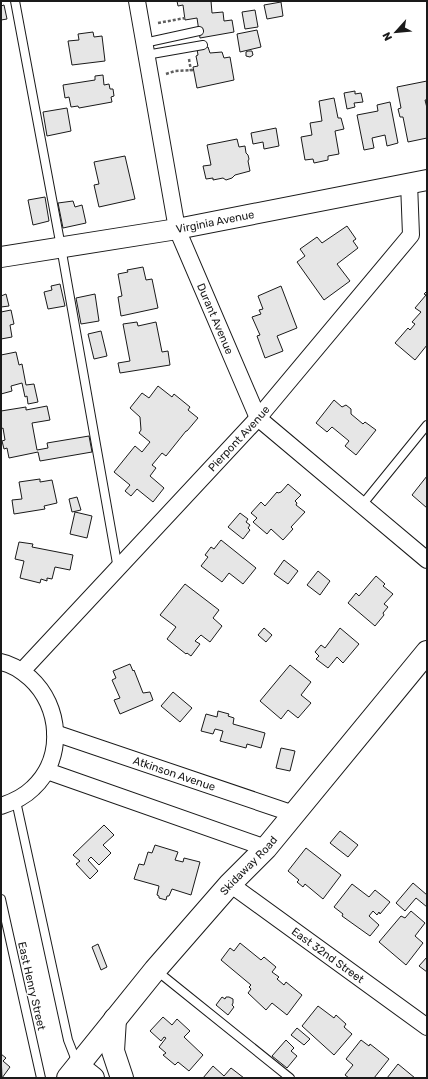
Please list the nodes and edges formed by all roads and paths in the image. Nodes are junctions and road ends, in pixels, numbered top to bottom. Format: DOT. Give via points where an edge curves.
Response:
graph roads {
  1 [pos="15,1"];
  2 [pos="136,1"];
  3 [pos="185,18"];
  4 [pos="141,26"];
  5 [pos="199,31"];
  6 [pos="203,45"];
  7 [pos="145,49"];
  8 [pos="193,70"];
  9 [pos="150,79"];
  10 [pos="418,181"];
  11 [pos="177,229"];
  12 [pos="61,247"];
  13 [pos="1,257"];
  14 [pos="258,418"];
  15 [pos="427,425"];
  16 [pos="362,505"];
  17 [pos="427,560"];
  18 [pos="118,568"];
  19 [pos="427,652"];
  20 [pos="1,662"];
  21 [pos="22,671"];
  22 [pos="55,733"];
  23 [pos="47,770"];
  24 [pos="8,803"];
  25 [pos="294,814"];
  26 [pos="266,848"];
  27 [pos="230,884"];
  28 [pos="1,899"];
  29 [pos="155,970"];
  30 [pos="115,1019"];
  31 [pos="427,1027"];
  32 [pos="80,1074"];
  33 [pos="41,1078"];
  34 [pos="122,1078"];
  35 [pos="290,1078"];
  1 -- 12 [label="lane"];
  2 -- 4 [label="street, Durant Avenue"];
  3 -- 4 [label="path"];
  4 -- 7 [label="street, Durant Avenue"];
  5 -- 7 [label="lane"];
  6 -- 7 [label="lane"];
  7 -- 9 [label="street, Durant Avenue"];
  8 -- 9 [label="path" via="175,71"];
  9 -- 11 [label="street, Durant Avenue"];
  10 -- 11 [label="street, Virginia Avenue"];
  10 -- 14 [label="street, Pierpont Avenue" via="411,235"];
  11 -- 12 [label="street, Virginia Avenue"];
  11 -- 14 [label="street, Durant Avenue"];
  12 -- 13 [label="street, Virginia Avenue"];
  12 -- 18 [label="lane"];
  14 -- 16 [label="street, Durant Avenue"];
  14 -- 18 [label="street, Pierpont Avenue"];
  15 -- 16 [label="lane"];
  16 -- 17 [label="street, Durant Avenue"];
  18 -- 21 [label="street, Pierpont Avenue"];
  19 -- 25 [label="main road, Skidaway Road"];
  20 -- 21 [label="street"];
  21 -- 22 [label="street" via="39,686 50,705 56,727"];
  22 -- 23 [label="street" via="54,749"];
  22 -- 25 [label="street, Atkinson Avenue"];
  23 -- 24 [label="street" via="33,788"];
  23 -- 26 [label="street"];
  24 -- 32 [label="lane" via="68,1040"];
  25 -- 26 [label="main road, Skidaway Road"];
  26 -- 27 [label="main road, Skidaway Road"];
  27 -- 29 [label="main road, Skidaway Road"];
  27 -- 31 [label="street, East 32nd Street"];
  28 -- 33 [label="lane, East Henry Street"];
  29 -- 30 [label="main road, Skidaway Road"];
  29 -- 35 [label="lane"];
  30 -- 32 [label="main road, Skidaway Road"];
  30 -- 34 [label="main road" via="113,1051"];
}
